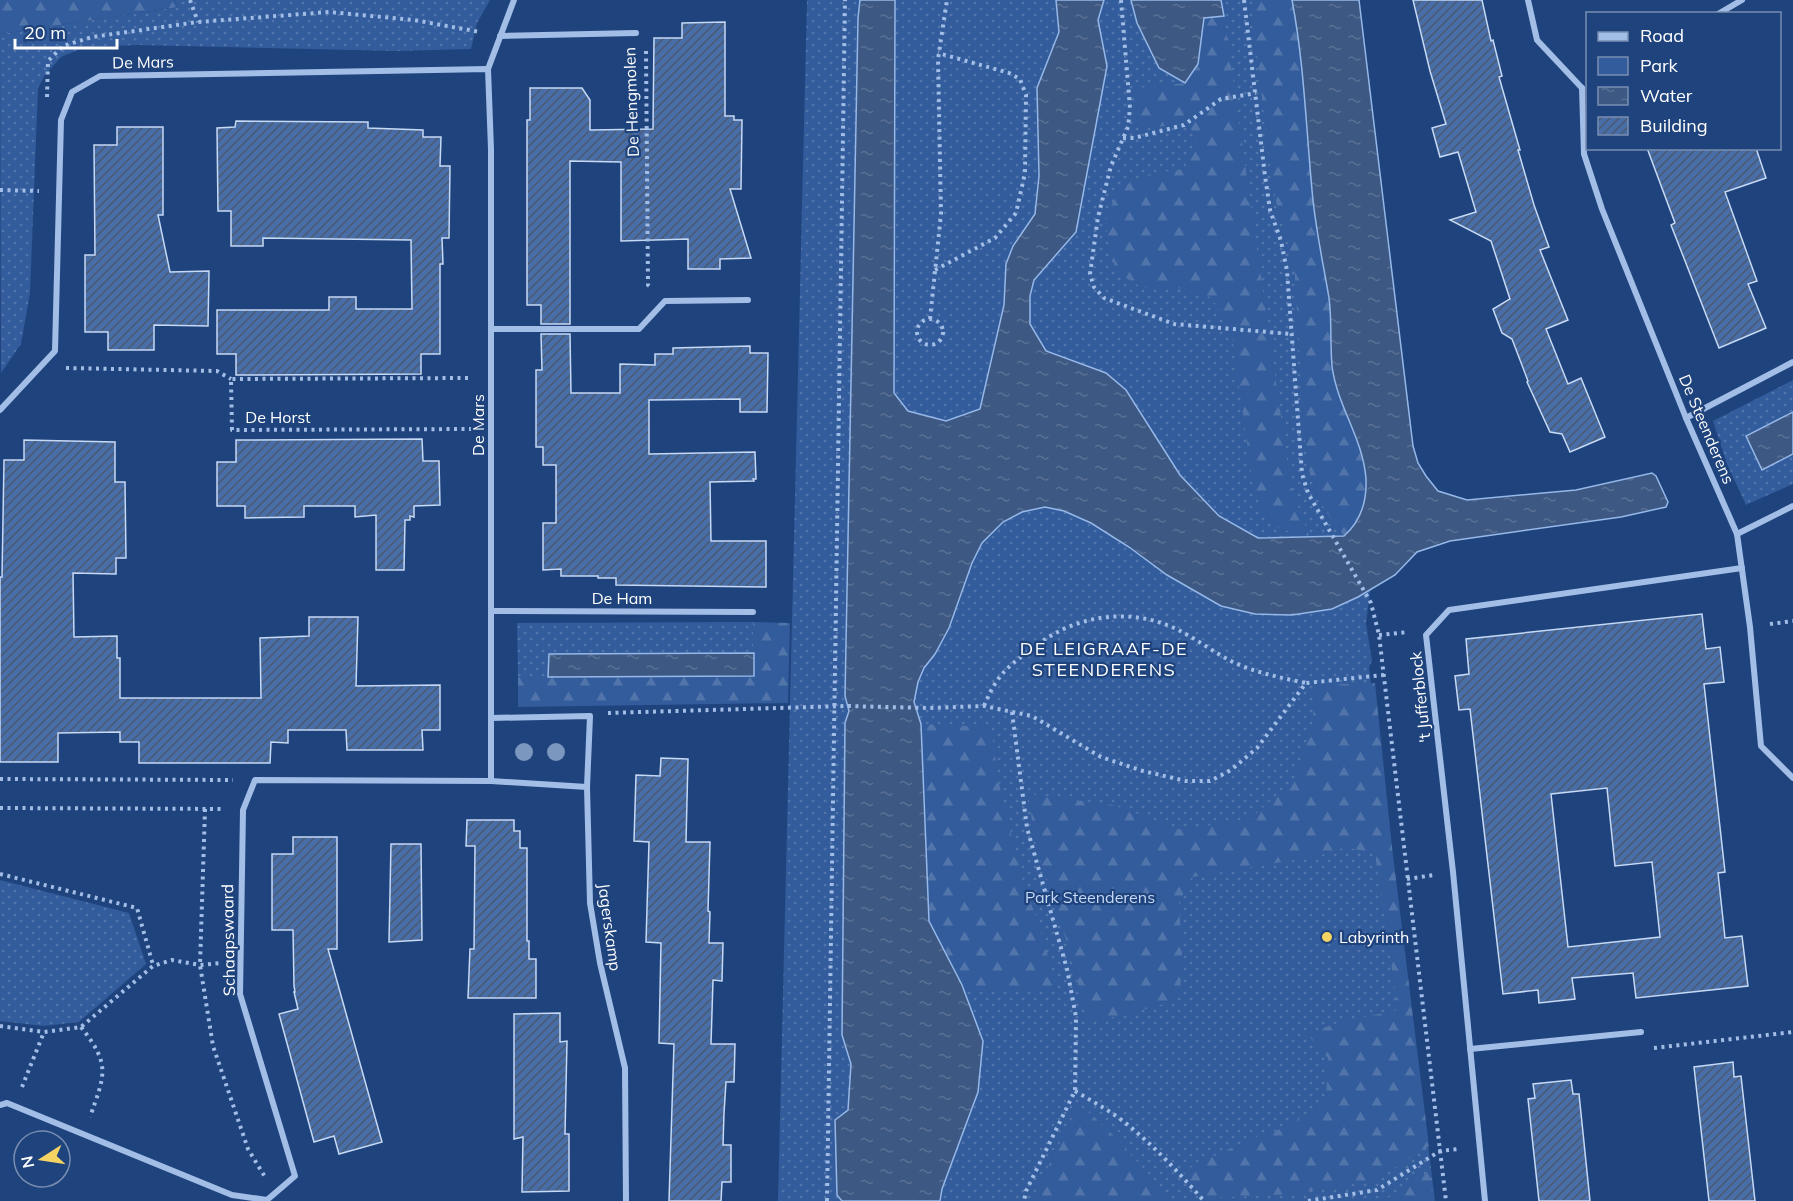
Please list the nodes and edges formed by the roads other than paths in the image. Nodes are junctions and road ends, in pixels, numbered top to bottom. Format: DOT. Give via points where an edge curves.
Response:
graph roads {
  1 [pos="514,0"];
  2 [pos="1528,0"];
  3 [pos="1742,0"];
  4 [pos="1721,12"];
  5 [pos="636,33"];
  6 [pos="500,36"];
  7 [pos="488,69"];
  8 [pos="1585,87"];
  9 [pos="748,300"];
  10 [pos="491,329"];
  11 [pos="1793,362"];
  12 [pos="0,410"];
  13 [pos="1686,418"];
  14 [pos="1793,506"];
  15 [pos="1737,534"];
  16 [pos="1742,568"];
  17 [pos="491,611"];
  18 [pos="753,612"];
  19 [pos="491,718"];
  20 [pos="1793,777"];
  21 [pos="491,781"];
  22 [pos="587,787"];
  23 [pos="1641,1032"];
  24 [pos="1470,1049"];
  25 [pos="0,1106"];
  26 [pos="626,1201"];
  27 [pos="1485,1201"];
  1 -- 6 [label="street, De Mars"];
  2 -- 8 [label="street" via="1537,40"];
  3 -- 4 [label="street"];
  5 -- 6 [label="street, De Hengmolen"];
  6 -- 7 [label="street, De Mars"];
  7 -- 10 [label="street, De Mars"];
  7 -- 12 [label="street, De Mars" via="99,76 72,92 61,120 55,351"];
  8 -- 13 [label="street, De Steenderens" via="1584,154 1602,209"];
  9 -- 10 [label="street" via="665,301 639,328"];
  10 -- 17 [label="street, De Mars"];
  11 -- 13 [label="street"];
  13 -- 15 [label="street, De Steenderens"];
  14 -- 15 [label="street"];
  15 -- 16 [label="street, De Steenderens"];
  16 -- 20 [label="street, De Steenderens" via="1761,746"];
  16 -- 24 [label="street, 't Jufferblock" via="1449,609 1426,634"];
  17 -- 18 [label="street, De Ham"];
  17 -- 19 [label="street, De Mars"];
  19 -- 21 [label="street, De Mars"];
  19 -- 22 [label="street, Jagerskamp" via="590,716"];
  21 -- 22 [label="street"];
  21 -- 25 [label="street, Schaapswaard" via="255,780 243,810 240,994 295,1176 267,1200 232,1195 15,1106"];
  22 -- 26 [label="street, Jagerskamp" via="590,903 625,1068"];
  23 -- 24 [label="street"];
  24 -- 27 [label="street, 't Jufferblock"];
}
